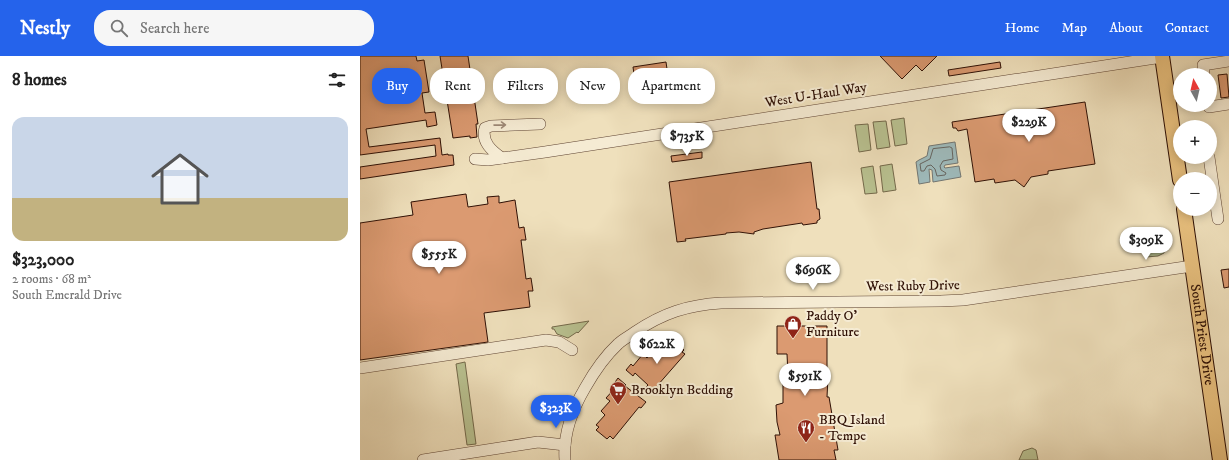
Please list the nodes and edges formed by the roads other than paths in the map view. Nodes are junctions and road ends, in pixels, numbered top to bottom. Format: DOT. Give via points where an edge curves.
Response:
graph roads {
  1 [pos="1162,57"];
  2 [pos="1229,61"];
  3 [pos="1203,68"];
  4 [pos="1229,104"];
  5 [pos="1217,106"];
  6 [pos="540,124"];
  7 [pos="502,158"];
  8 [pos="475,159"];
  9 [pos="1210,164"];
  10 [pos="1179,172"];
  11 [pos="1185,216"];
  12 [pos="1218,218"];
  13 [pos="1192,266"];
  14 [pos="572,350"];
  15 [pos="360,368"];
  16 [pos="565,445"];
  17 [pos="474,456"];
  18 [pos="423,460"];
  19 [pos="565,460"];
  20 [pos="1220,460"];
  1 -- 7 [label="street, West U-Haul Way"];
  1 -- 10 [label="main road"];
  2 -- 3 [label="street" via="1203,65"];
  4 -- 5 [label="street"];
  7 -- 6 [label="street, one-way" via="487,144 484,137 485,128"];
  7 -- 8 [label="street, West U-Haul Way"];
  9 -- 12 [label="street"];
  11 -- 13 [label="main road, South Priest Drive"];
  13 -- 16 [label="street, West Ruby Drive" via="941,302 721,303 690,306 648,324 619,343 596,368 576,403 567,427"];
  13 -- 20 [label="main road, South Priest Drive"];
  14 -- 15 [label="street" via="559,342 546,340"];
  16 -- 17 [label="street" via="538,442"];
  16 -- 19 [label="street, West Ruby Drive"];
  17 -- 18 [label="street"];
}
